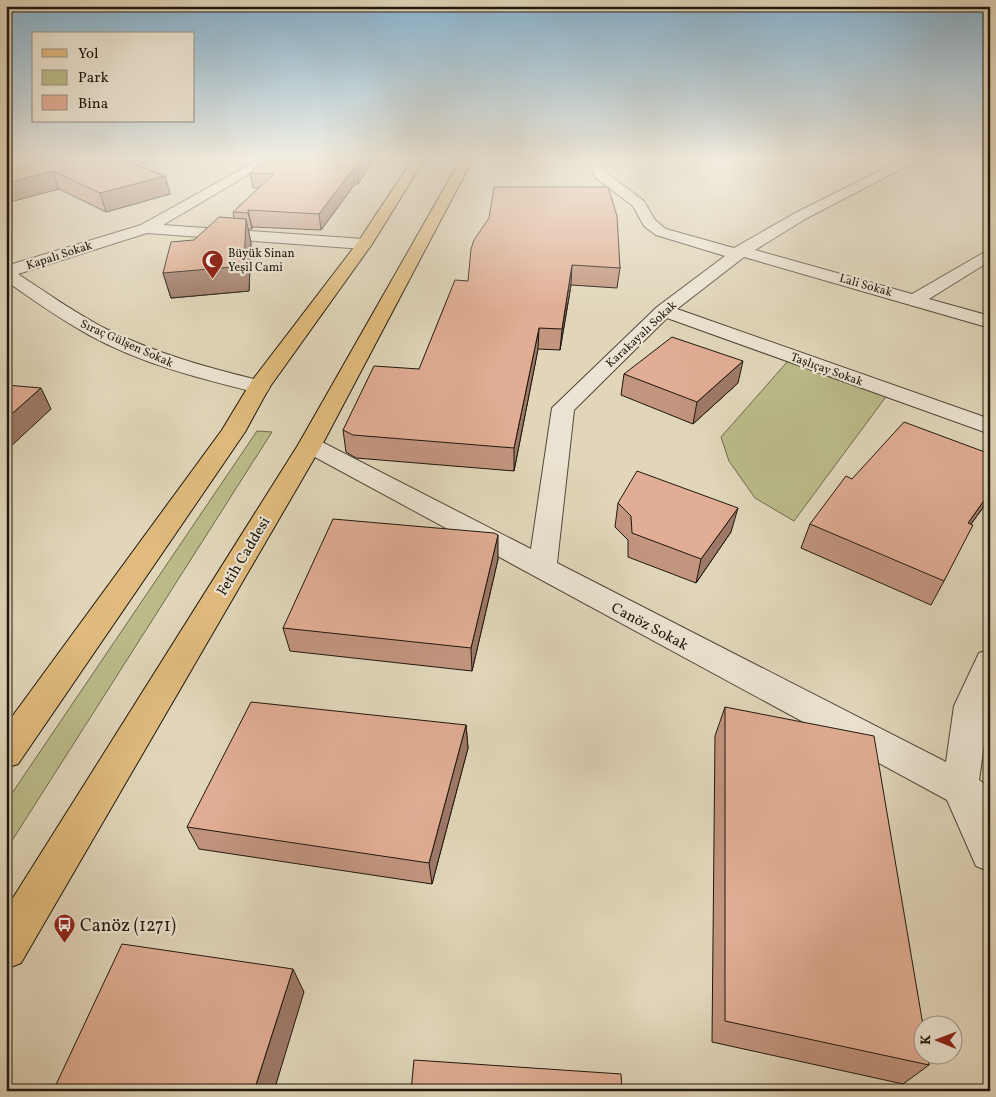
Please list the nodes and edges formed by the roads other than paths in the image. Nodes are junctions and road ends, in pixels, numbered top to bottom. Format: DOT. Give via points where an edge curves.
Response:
graph roads {
  1 [pos="181,208"];
  2 [pos="387,208"];
  3 [pos="440,208"];
  4 [pos="641,208"];
  5 [pos="816,208"];
  6 [pos="146,228"];
  7 [pos="364,244"];
  8 [pos="739,252"];
  9 [pos="990,254"];
  10 [pos="6,273"];
  11 [pos="916,299"];
  12 [pos="664,311"];
  13 [pos="990,322"];
  14 [pos="259,387"];
  15 [pos="990,427"];
  16 [pos="310,445"];
  17 [pos="542,569"];
  18 [pos="990,662"];
  19 [pos="6,753"];
  20 [pos="975,798"];
  21 [pos="990,854"];
  22 [pos="6,948"];
  1 -- 6 [label="street, Kapalı Sokak"];
  2 -- 7 [label="main road"];
  3 -- 16 [label="main road, Fetih Caddesi"];
  4 -- 8 [label="street, Lali Sokak" via="649,223 661,232"];
  5 -- 8 [label="street, Karakayalı Sokak"];
  6 -- 7 [label="street"];
  6 -- 10 [label="street, Kapalı Sokak"];
  7 -- 14 [label="main road"];
  8 -- 11 [label="street, Lali Sokak"];
  8 -- 12 [label="street, Karakayalı Sokak"];
  9 -- 11 [label="street"];
  10 -- 14 [label="street, Sıraç Gülşen Sokak" via="76,320 138,351 207,375"];
  11 -- 13 [label="street, Lali Sokak"];
  12 -- 15 [label="street, Taşlıçay Sokak"];
  12 -- 17 [label="street, Karakayalı Sokak" via="563,408"];
  14 -- 19 [label="main road" via="233,432"];
  16 -- 17 [label="street, Canöz Sokak"];
  16 -- 22 [label="main road, Fetih Caddesi"];
  17 -- 20 [label="street, Canöz Sokak"];
  18 -- 20 [label="street" via="971,706"];
  20 -- 21 [label="street"];
}
